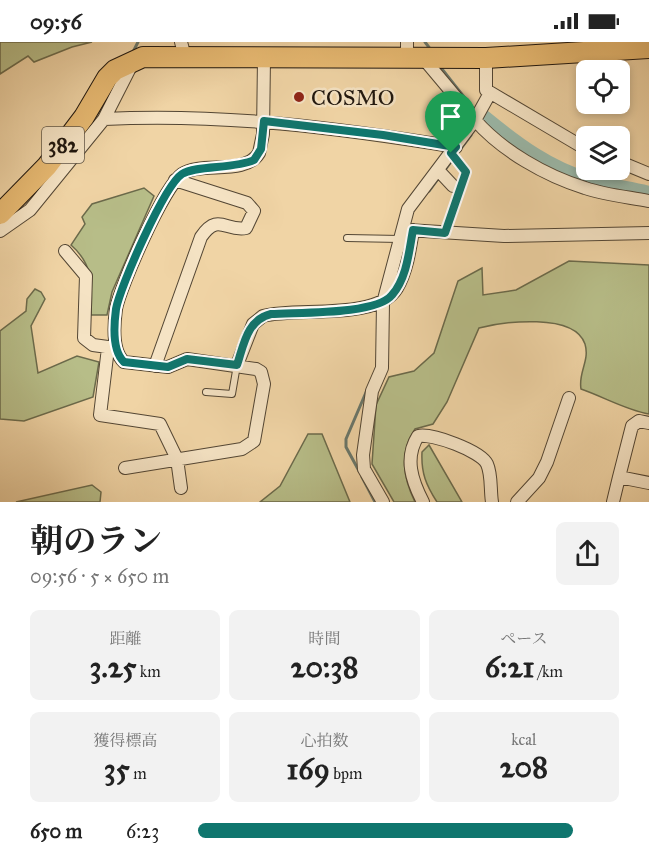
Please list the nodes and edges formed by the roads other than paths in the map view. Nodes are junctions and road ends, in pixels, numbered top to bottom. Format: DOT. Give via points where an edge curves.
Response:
graph roads {
  1 [pos="649,48"];
  2 [pos="183,50"];
  3 [pos="421,55"];
  4 [pos="264,58"];
  5 [pos="486,58"];
  6 [pos="134,59"];
  7 [pos="490,93"];
  8 [pos="95,120"];
  9 [pos="478,120"];
  10 [pos="264,121"];
  11 [pos="576,143"];
  12 [pos="455,154"];
  13 [pos="630,166"];
  14 [pos="649,174"];
  15 [pos="175,180"];
  16 [pos="649,201"];
  17 [pos="0,213"];
  18 [pos="0,231"];
  19 [pos="445,233"];
  20 [pos="649,233"];
  21 [pos="347,238"];
  22 [pos="405,239"];
  23 [pos="65,251"];
  24 [pos="383,303"];
  25 [pos="112,348"];
  26 [pos="237,365"];
  27 [pos="155,366"];
  28 [pos="206,392"];
  29 [pos="569,398"];
  30 [pos="649,423"];
  31 [pos="177,459"];
  32 [pos="125,468"];
  33 [pos="619,477"];
  34 [pos="649,483"];
  35 [pos="181,488"];
  36 [pos="383,502"];
  37 [pos="423,502"];
  38 [pos="492,502"];
  39 [pos="517,502"];
  40 [pos="613,502"];
  1 -- 5 [label="highway, 382"];
  2 -- 4 [label="highway, 382"];
  2 -- 6 [label="highway, 382"];
  3 -- 4 [label="highway, 382"];
  3 -- 5 [label="highway, 382"];
  3 -- 9 [label="street"];
  4 -- 10 [label="street"];
  5 -- 7 [label="street" via="484,85"];
  6 -- 8 [label="street"];
  6 -- 8 [label="highway, 382" via="116,70"];
  7 -- 9 [label="street"];
  7 -- 11 [label="street"];
  8 -- 10 [label="street"];
  8 -- 17 [label="highway, 382"];
  8 -- 18 [label="street" via="30,210"];
  9 -- 12 [label="street"];
  9 -- 16 [label="street" via="501,144 553,175 586,189"];
  10 -- 12 [label="street" via="383,135"];
  10 -- 15 [label="street" via="261,149 254,160 185,172"];
  12 -- 19 [label="lane" via="466,172"];
  12 -- 22 [label="street" via="444,176 408,209"];
  13 -- 14 [label="street"];
  15 -- 25 [label="street" via="155,213 120,296"];
  15 -- 27 [label="street" via="247,203 254,211 246,228 219,223 207,228 201,237"];
  19 -- 20 [label="street"];
  19 -- 22 [label="street"];
  21 -- 22 [label="lane"];
  22 -- 24 [label="street"];
  23 -- 25 [label="street" via="86,276 84,338 93,345"];
  24 -- 26 [label="street" via="263,316 253,324"];
  24 -- 36 [label="street" via="382,368 372,391 363,455 364,469"];
  25 -- 27 [label="street" via="124,362"];
  25 -- 31 [label="street" via="100,415 160,424"];
  26 -- 27 [label="street" via="187,359 168,367"];
  26 -- 28 [label="lane" via="232,394"];
  26 -- 31 [label="street" via="256,369 264,379 254,441 247,448"];
  29 -- 39 [label="street" via="539,478"];
  30 -- 33 [label="street" via="639,421 632,426"];
  31 -- 32 [label="street"];
  31 -- 35 [label="street"];
  33 -- 34 [label="street"];
  33 -- 40 [label="street"];
  37 -- 38 [label="street" via="414,485 411,456 418,436 429,435 484,459"];
}
